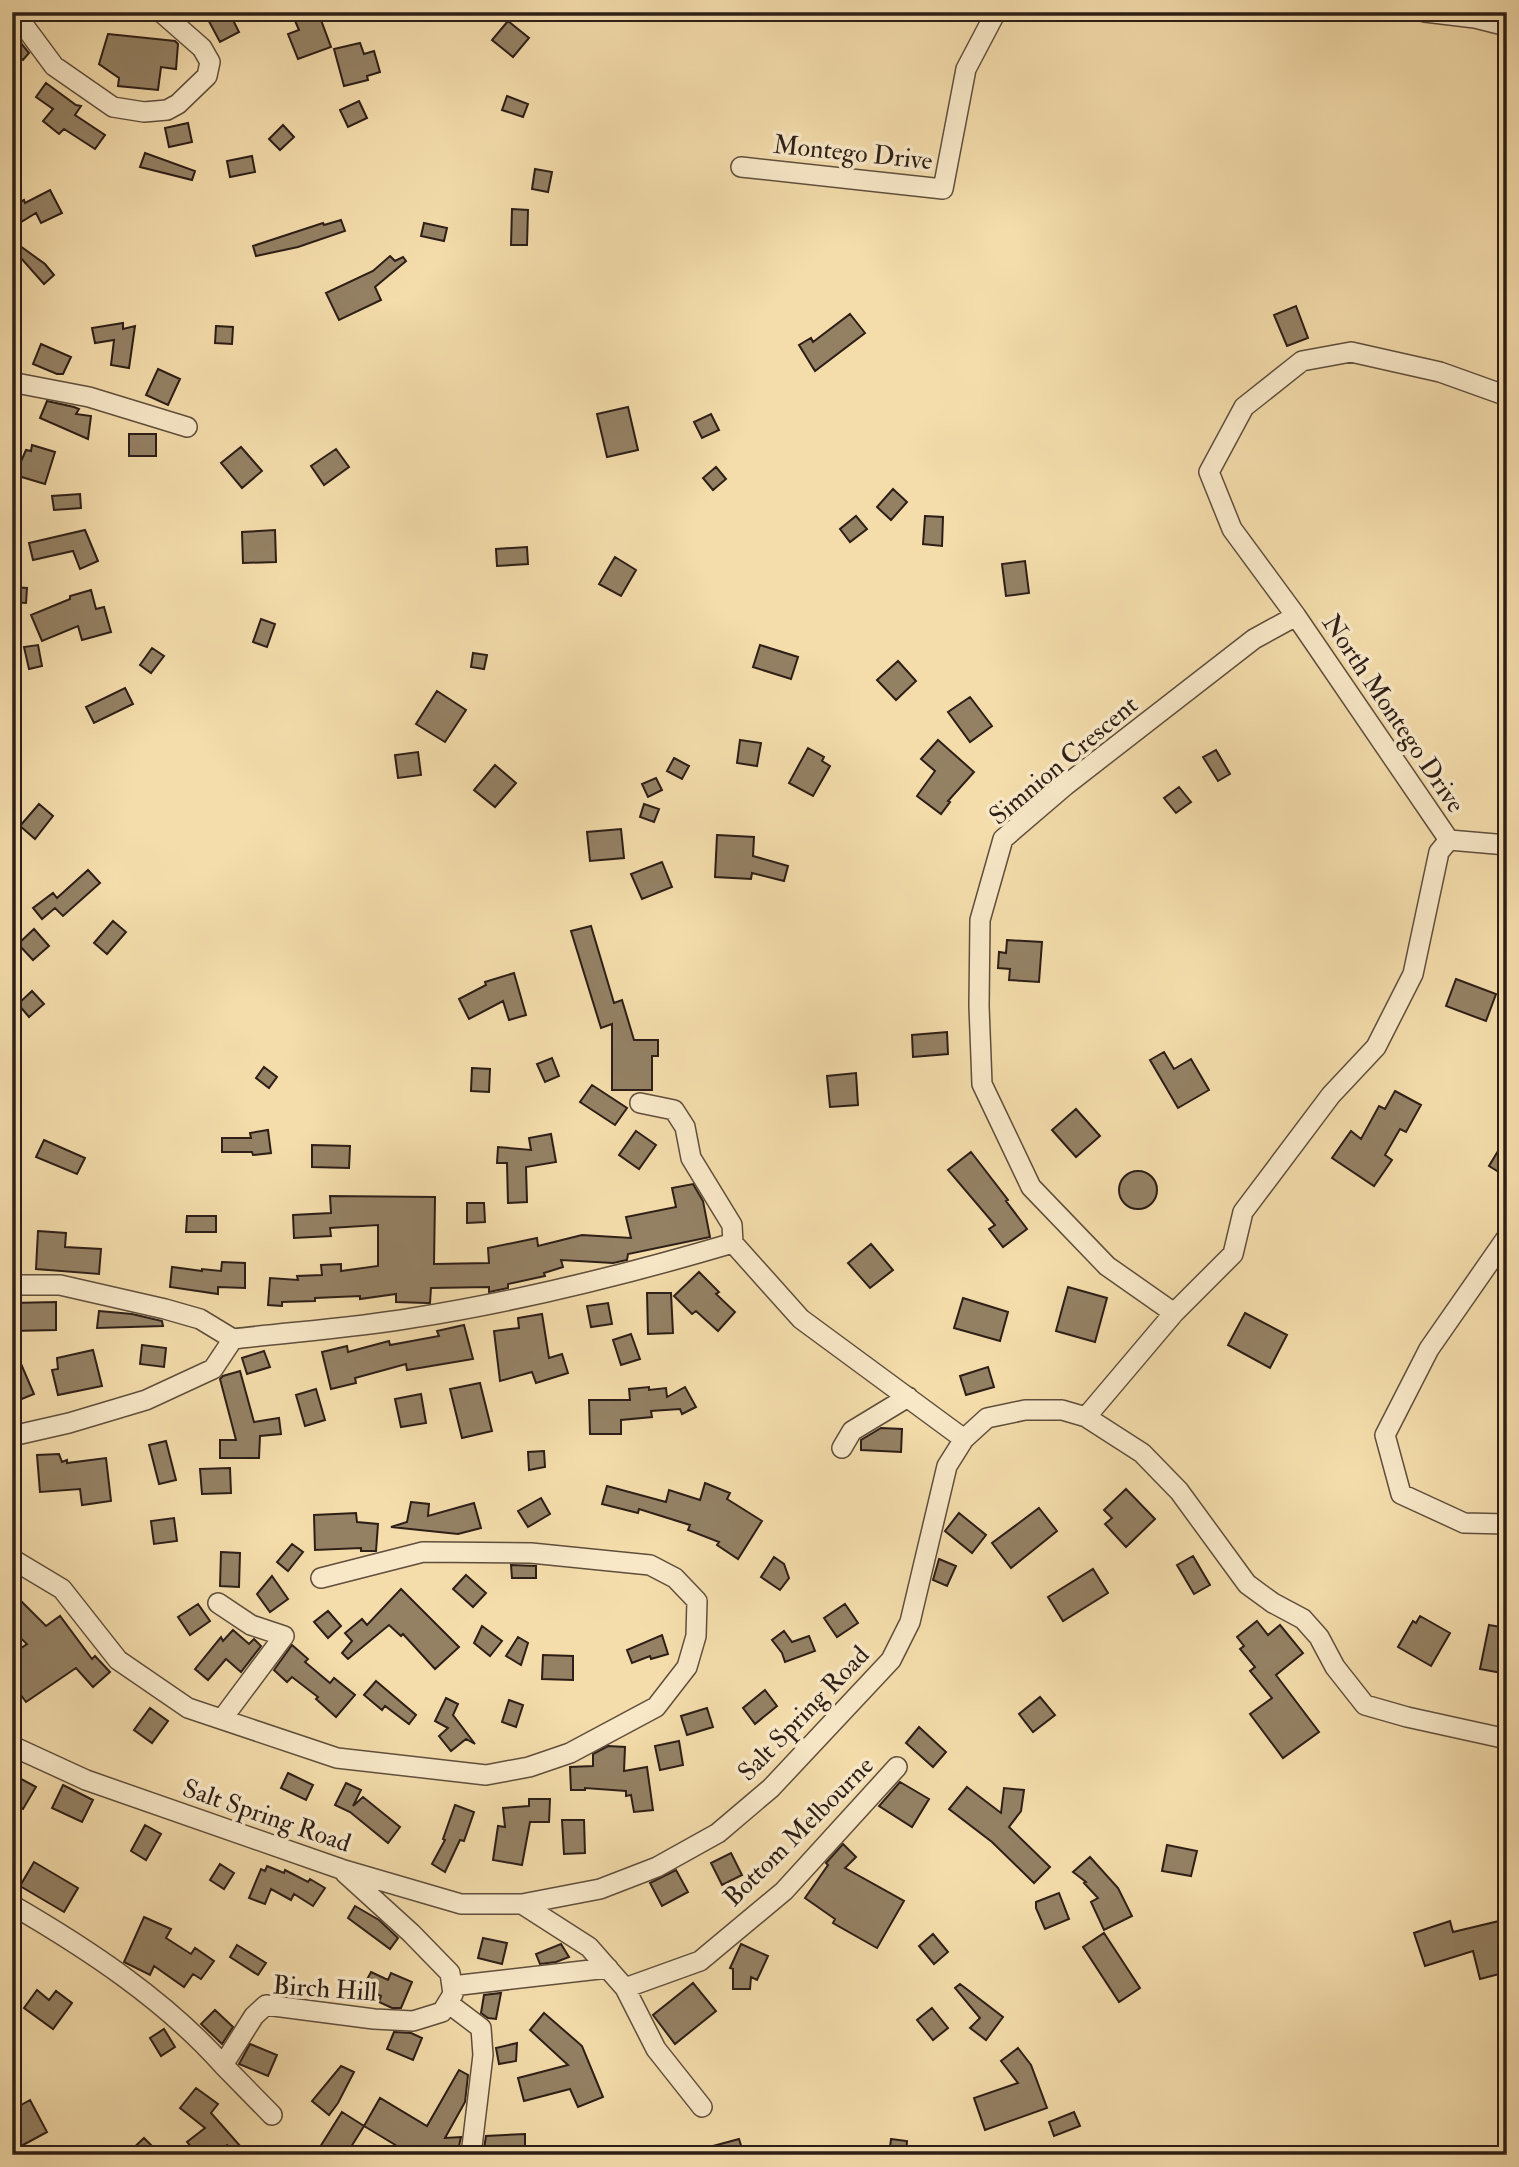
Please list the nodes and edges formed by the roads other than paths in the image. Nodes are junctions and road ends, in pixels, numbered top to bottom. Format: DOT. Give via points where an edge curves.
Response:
graph roads {
  1 [pos="14,12"];
  2 [pos="161,12"];
  3 [pos="996,12"];
  4 [pos="1425,12"];
  5 [pos="1507,26"];
  6 [pos="741,167"];
  7 [pos="12,380"];
  8 [pos="1507,397"];
  9 [pos="187,427"];
  10 [pos="1296,616"];
  11 [pos="1449,840"];
  12 [pos="1507,845"];
  13 [pos="640,1103"];
  14 [pos="1507,1237"];
  15 [pos="733,1243"];
  16 [pos="12,1285"];
  17 [pos="1174,1313"];
  18 [pos="233,1339"];
  19 [pos="908,1397"];
  20 [pos="1086,1417"];
  21 [pos="12,1436"];
  22 [pos="964,1439"];
  23 [pos="842,1448"];
  24 [pos="1507,1524"];
  25 [pos="12,1559"];
  26 [pos="321,1578"];
  27 [pos="218,1602"];
  28 [pos="222,1719"];
  29 [pos="1507,1739"];
  30 [pos="12,1746"];
  31 [pos="897,1768"];
  32 [pos="341,1869"];
  33 [pos="522,1904"];
  34 [pos="12,1905"];
  35 [pos="608,1968"];
  36 [pos="625,1988"];
  37 [pos="450,1994"];
  38 [pos="223,2066"];
  39 [pos="702,2107"];
  40 [pos="272,2115"];
  41 [pos="471,2155"];
  1 -- 2 [label="street" via="54,66 113,107 144,112 178,104 207,76 210,62 202,48"];
  3 -- 6 [label="street, Montego Drive" via="966,69 943,189"];
  4 -- 5 [label="street"];
  7 -- 9 [label="street" via="119,405"];
  8 -- 10 [label="street" via="1440,372 1351,352 1301,361 1244,407 1209,472 1232,528"];
  10 -- 11 [label="street, North Montego Drive"];
  10 -- 17 [label="street, Simnion Crescent" via="1254,639 1003,839 980,919 982,1084 1031,1187 1107,1266"];
  11 -- 12 [label="street"];
  11 -- 17 [label="street" via="1439,852 1412,974 1376,1047 1331,1095 1243,1212 1233,1254"];
  13 -- 15 [label="street" via="674,1110 685,1127 691,1158 732,1225"];
  14 -- 24 [label="street" via="1429,1349 1385,1434 1401,1494 1464,1523"];
  15 -- 18 [label="street" via="485,1305 411,1319"];
  15 -- 19 [label="street" via="801,1320"];
  16 -- 18 [label="street" via="60,1285 165,1309 200,1320"];
  17 -- 20 [label="street"];
  18 -- 21 [label="street" via="213,1369 146,1400"];
  19 -- 22 [label="street"];
  19 -- 23 [label="street" via="852,1431"];
  20 -- 22 [label="street, Salt Spring Road" via="1062,1410 1025,1410 987,1418"];
  20 -- 29 [label="street, Salt Spring Road" via="1142,1453 1180,1491 1247,1584 1303,1619 1365,1705"];
  22 -- 33 [label="street, Salt Spring Road" via="947,1466 910,1622 891,1660 853,1703 771,1788 718,1833 657,1867 600,1889"];
  25 -- 28 [label="street" via="62,1589 118,1660 188,1708"];
  26 -- 28 [label="street" via="424,1552 531,1553 650,1565 675,1578 697,1601 696,1636 687,1667 656,1707 570,1753 486,1775 337,1758"];
  27 -- 28 [label="street" via="251,1625 284,1636"];
  30 -- 32 [label="street, Salt Spring Road" via="86,1780"];
  31 -- 36 [label="street, Bottom Melbourne" via="784,1891 700,1961"];
  32 -- 33 [label="street, Salt Spring Road" via="461,1904"];
  32 -- 37 [label="street" via="450,1973"];
  33 -- 35 [label="street" via="589,1947"];
  34 -- 38 [label="street" via="142,1990 187,2027"];
  35 -- 36 [label="street"];
  35 -- 37 [label="street"];
  36 -- 39 [label="street" via="656,2049"];
  37 -- 38 [label="street, Birch Hill" via="442,2012 413,2021 266,2006 254,2016"];
  37 -- 41 [label="street" via="481,2028 483,2055"];
  38 -- 40 [label="street"];
}
